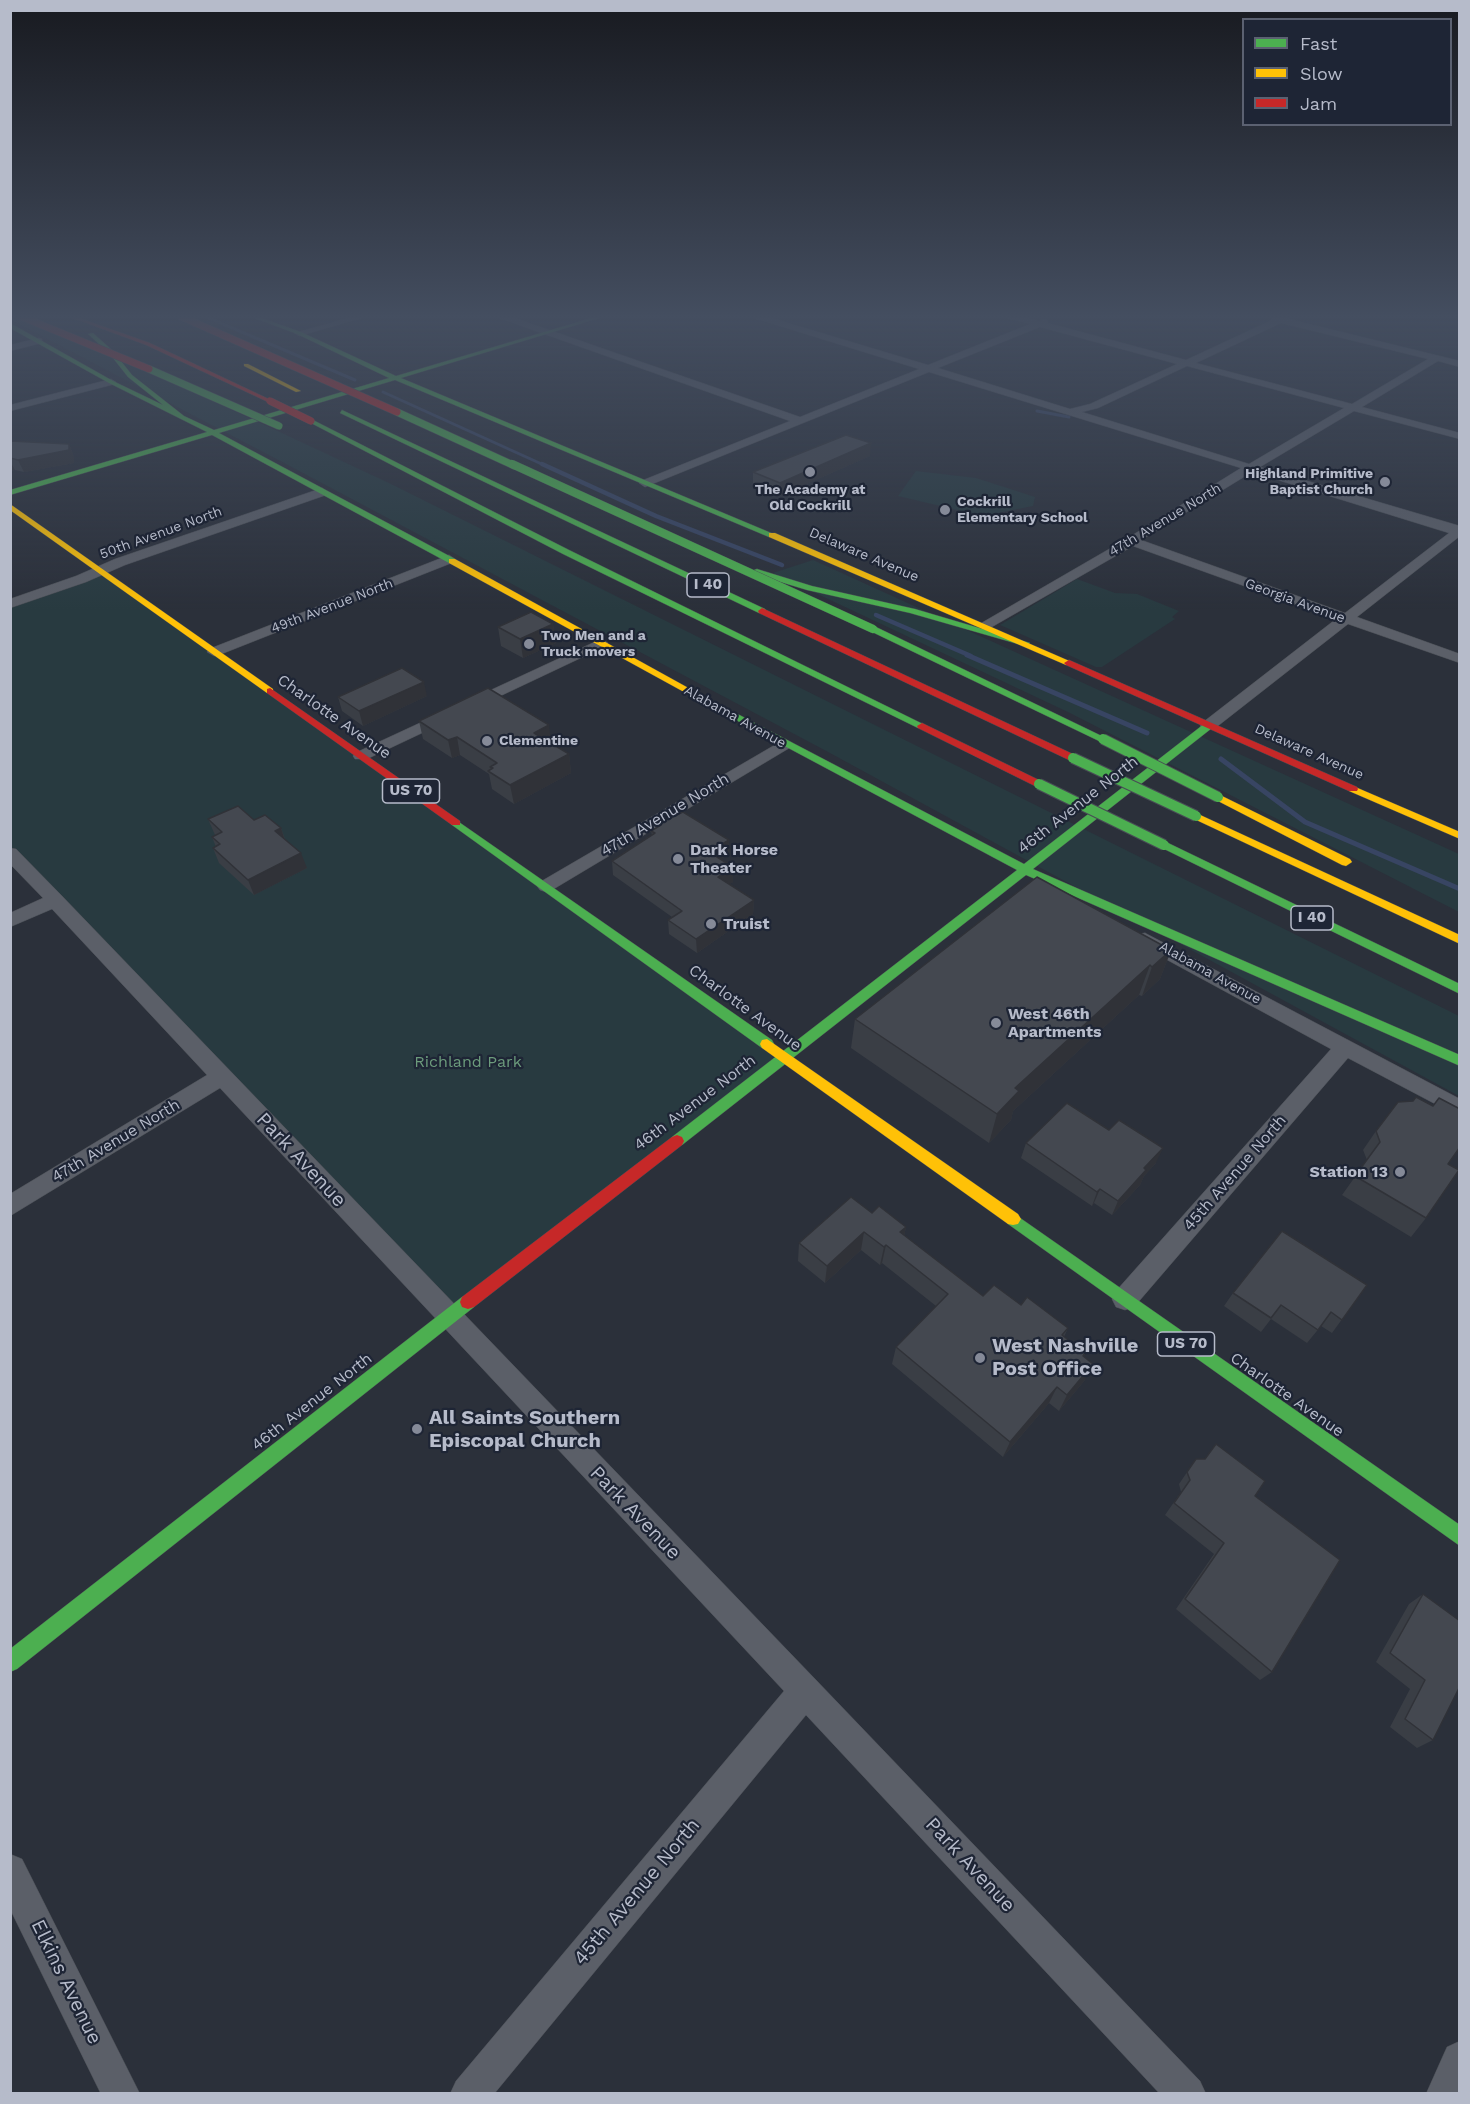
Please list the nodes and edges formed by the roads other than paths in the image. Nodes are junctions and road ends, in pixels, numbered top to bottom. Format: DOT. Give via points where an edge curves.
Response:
graph roads {
  1 [pos="177,414"];
  2 [pos="251,414"];
  3 [pos="272,414"];
  4 [pos="297,414"];
  5 [pos="358,414"];
  6 [pos="359,414"];
  7 [pos="402,414"];
  8 [pos="481,414"];
  9 [pos="782,414"];
  10 [pos="814,414"];
  11 [pos="1078,414"];
  12 [pos="1340,414"];
  13 [pos="1379,414"];
  14 [pos="181,416"];
  15 [pos="799,420"];
  16 [pos="284,428"];
  17 [pos="212,432"];
  18 [pos="1460,436"];
  19 [pos="340,452"];
  20 [pos="1250,468"];
  21 [pos="645,483"];
  22 [pos="322,492"];
  23 [pos="10,493"];
  24 [pos="10,506"];
  25 [pos="1459,531"];
  26 [pos="1131,541"];
  27 [pos="566,552"];
  28 [pos="449,560"];
  29 [pos="101,571"];
  30 [pos="10,604"];
  31 [pos="1344,619"];
  32 [pos="985,626"];
  33 [pos="601,643"];
  34 [pos="1025,644"];
  35 [pos="214,652"];
  36 [pos="1460,659"];
  37 [pos="1208,726"];
  38 [pos="785,744"];
  39 [pos="361,756"];
  40 [pos="1460,836"];
  41 [pos="10,853"];
  42 [pos="1354,867"];
  43 [pos="1026,870"];
  44 [pos="546,886"];
  45 [pos="55,900"];
  46 [pos="10,921"];
  47 [pos="1460,940"];
  48 [pos="1460,990"];
  49 [pos="1345,1047"];
  50 [pos="786,1057"];
  51 [pos="1460,1060"];
  52 [pos="222,1076"];
  53 [pos="1460,1109"];
  54 [pos="10,1206"];
  55 [pos="1125,1299"];
  56 [pos="448,1317"];
  57 [pos="1460,1538"];
  58 [pos="10,1662"];
  59 [pos="805,1690"];
  60 [pos="10,1871"];
  61 [pos="1460,2060"];
  62 [pos="121,2094"];
  63 [pos="469,2094"];
  64 [pos="1187,2094"];
  65 [pos="1445,2094"];
  1 -- 14 [label="main road, Alabama Avenue"];
  2 -- 16 [label="main road, bridge"];
  3 -- 17 [label="main road"];
  4 -- 27 [label="main road, I 40, bridge"];
  5 -- 47 [label="main road, I 40, bridge"];
  6 -- 34 [label="main road" via="696,555 810,588 912,610"];
  7 -- 42 [label="main road, bridge" via="873,629 1103,739"];
  8 -- 21 [label="main road, Delaware Avenue"];
  9 -- 15 [label="street"];
  10 -- 15 [label="street"];
  11 -- 20 [label="street"];
  12 -- 20 [label="street, 47th Avenue North"];
  13 -- 18 [label="street"];
  14 -- 17 [label="main road, Alabama Avenue"];
  15 -- 21 [label="street"];
  17 -- 22 [label="main road, Alabama Avenue"];
  17 -- 23 [label="main road"];
  19 -- 27 [label="main road"];
  20 -- 25 [label="street"];
  20 -- 26 [label="street, 47th Avenue North"];
  21 -- 32 [label="main road, Delaware Avenue"];
  22 -- 28 [label="main road, Alabama Avenue"];
  22 -- 29 [label="street, 50th Avenue North"];
  24 -- 29 [label="main road, Charlotte Avenue / US 70"];
  25 -- 31 [label="street, 46th Avenue North"];
  26 -- 31 [label="street, Georgia Avenue"];
  26 -- 32 [label="street, 47th Avenue North"];
  27 -- 48 [label="main road, I 40, bridge"];
  28 -- 33 [label="main road, Alabama Avenue"];
  28 -- 35 [label="street, 49th Avenue North"];
  29 -- 30 [label="street, 50th Avenue North"];
  29 -- 35 [label="main road, Charlotte Avenue / US 70"];
  31 -- 36 [label="street, Georgia Avenue"];
  31 -- 37 [label="street, 46th Avenue North"];
  32 -- 34 [label="main road, Delaware Avenue"];
  33 -- 38 [label="main road, Alabama Avenue"];
  33 -- 39 [label="street"];
  34 -- 37 [label="main road, Delaware Avenue"];
  35 -- 39 [label="main road, Charlotte Avenue / US 70"];
  37 -- 40 [label="main road, Delaware Avenue"];
  37 -- 43 [label="main road, 46th Avenue North"];
  38 -- 43 [label="main road, Alabama Avenue"];
  38 -- 44 [label="street, 47th Avenue North"];
  39 -- 44 [label="main road, Charlotte Avenue / US 70"];
  41 -- 45 [label="street, Park Avenue"];
  43 -- 49 [label="street, Alabama Avenue" via="1059,893"];
  43 -- 50 [label="main road, 46th Avenue North"];
  43 -- 51 [label="main road"];
  44 -- 50 [label="main road, Charlotte Avenue / US 70"];
  45 -- 46 [label="street"];
  45 -- 52 [label="street, Park Avenue"];
  49 -- 53 [label="street, Alabama Avenue"];
  49 -- 55 [label="street, 45th Avenue North"];
  50 -- 55 [label="main road, Charlotte Avenue / US 70"];
  50 -- 56 [label="main road, 46th Avenue North"];
  52 -- 54 [label="street, 47th Avenue North"];
  52 -- 56 [label="street, Park Avenue"];
  55 -- 57 [label="main road, Charlotte Avenue / US 70"];
  56 -- 58 [label="main road, 46th Avenue North"];
  56 -- 59 [label="street, Park Avenue"];
  59 -- 63 [label="street, 45th Avenue North"];
  59 -- 64 [label="street, Park Avenue"];
  60 -- 62 [label="street, Elkins Avenue"];
  61 -- 65 [label="street"];
}
